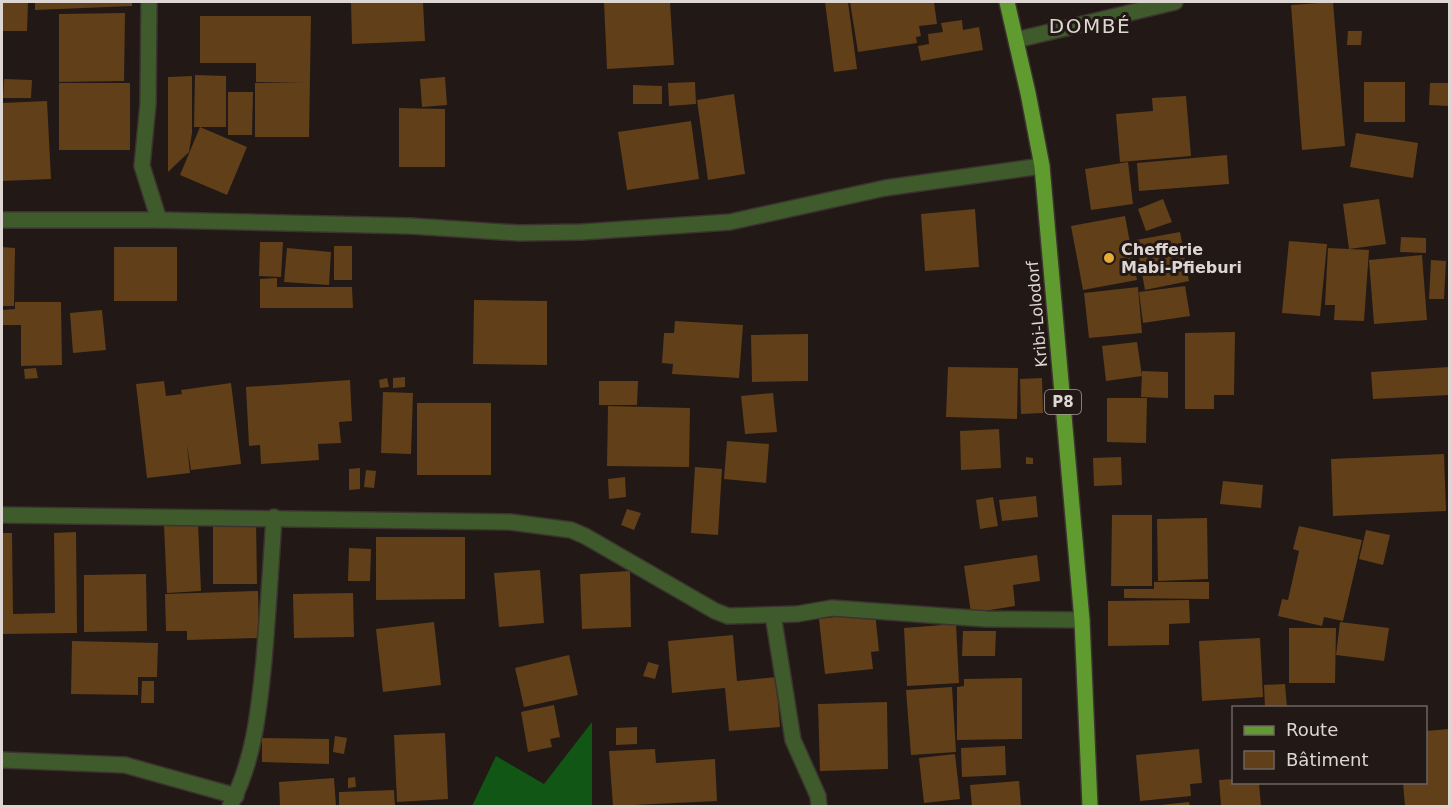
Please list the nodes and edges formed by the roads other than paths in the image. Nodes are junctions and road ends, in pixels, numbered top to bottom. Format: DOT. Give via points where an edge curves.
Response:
graph roads {
  1 [pos="149,2"];
  2 [pos="1007,2"];
  3 [pos="1175,2"];
  4 [pos="1016,40"];
  5 [pos="1042,165"];
  6 [pos="2,220"];
  7 [pos="159,220"];
  8 [pos="2,514"];
  9 [pos="274,517"];
  10 [pos="773,615"];
  11 [pos="1082,620"];
  12 [pos="2,760"];
  13 [pos="233,801"];
  14 [pos="819,807"];
  15 [pos="1090,807"];
  1 -- 7 [label="street" via="148,104 142,166"];
  2 -- 4 [label="main road, Kribi-Lolodorf / P8"];
  3 -- 4 [label="street"];
  4 -- 5 [label="main road, Kribi-Lolodorf / P8"];
  5 -- 7 [label="street" via="885,188 730,222 582,232"];
  5 -- 11 [label="main road, Kribi-Lolodorf / P8"];
  6 -- 7 [label="street"];
  8 -- 9 [label="street"];
  9 -- 10 [label="street" via="510,522 571,530 715,611 728,616"];
  9 -- 13 [label="street" via="258,727"];
  10 -- 11 [label="street" via="832,608 986,619"];
  10 -- 14 [label="street" via="793,740 818,796"];
  11 -- 15 [label="main road, Kribi-Lolodorf / P8"];
  12 -- 13 [label="street" via="125,765"];
}
